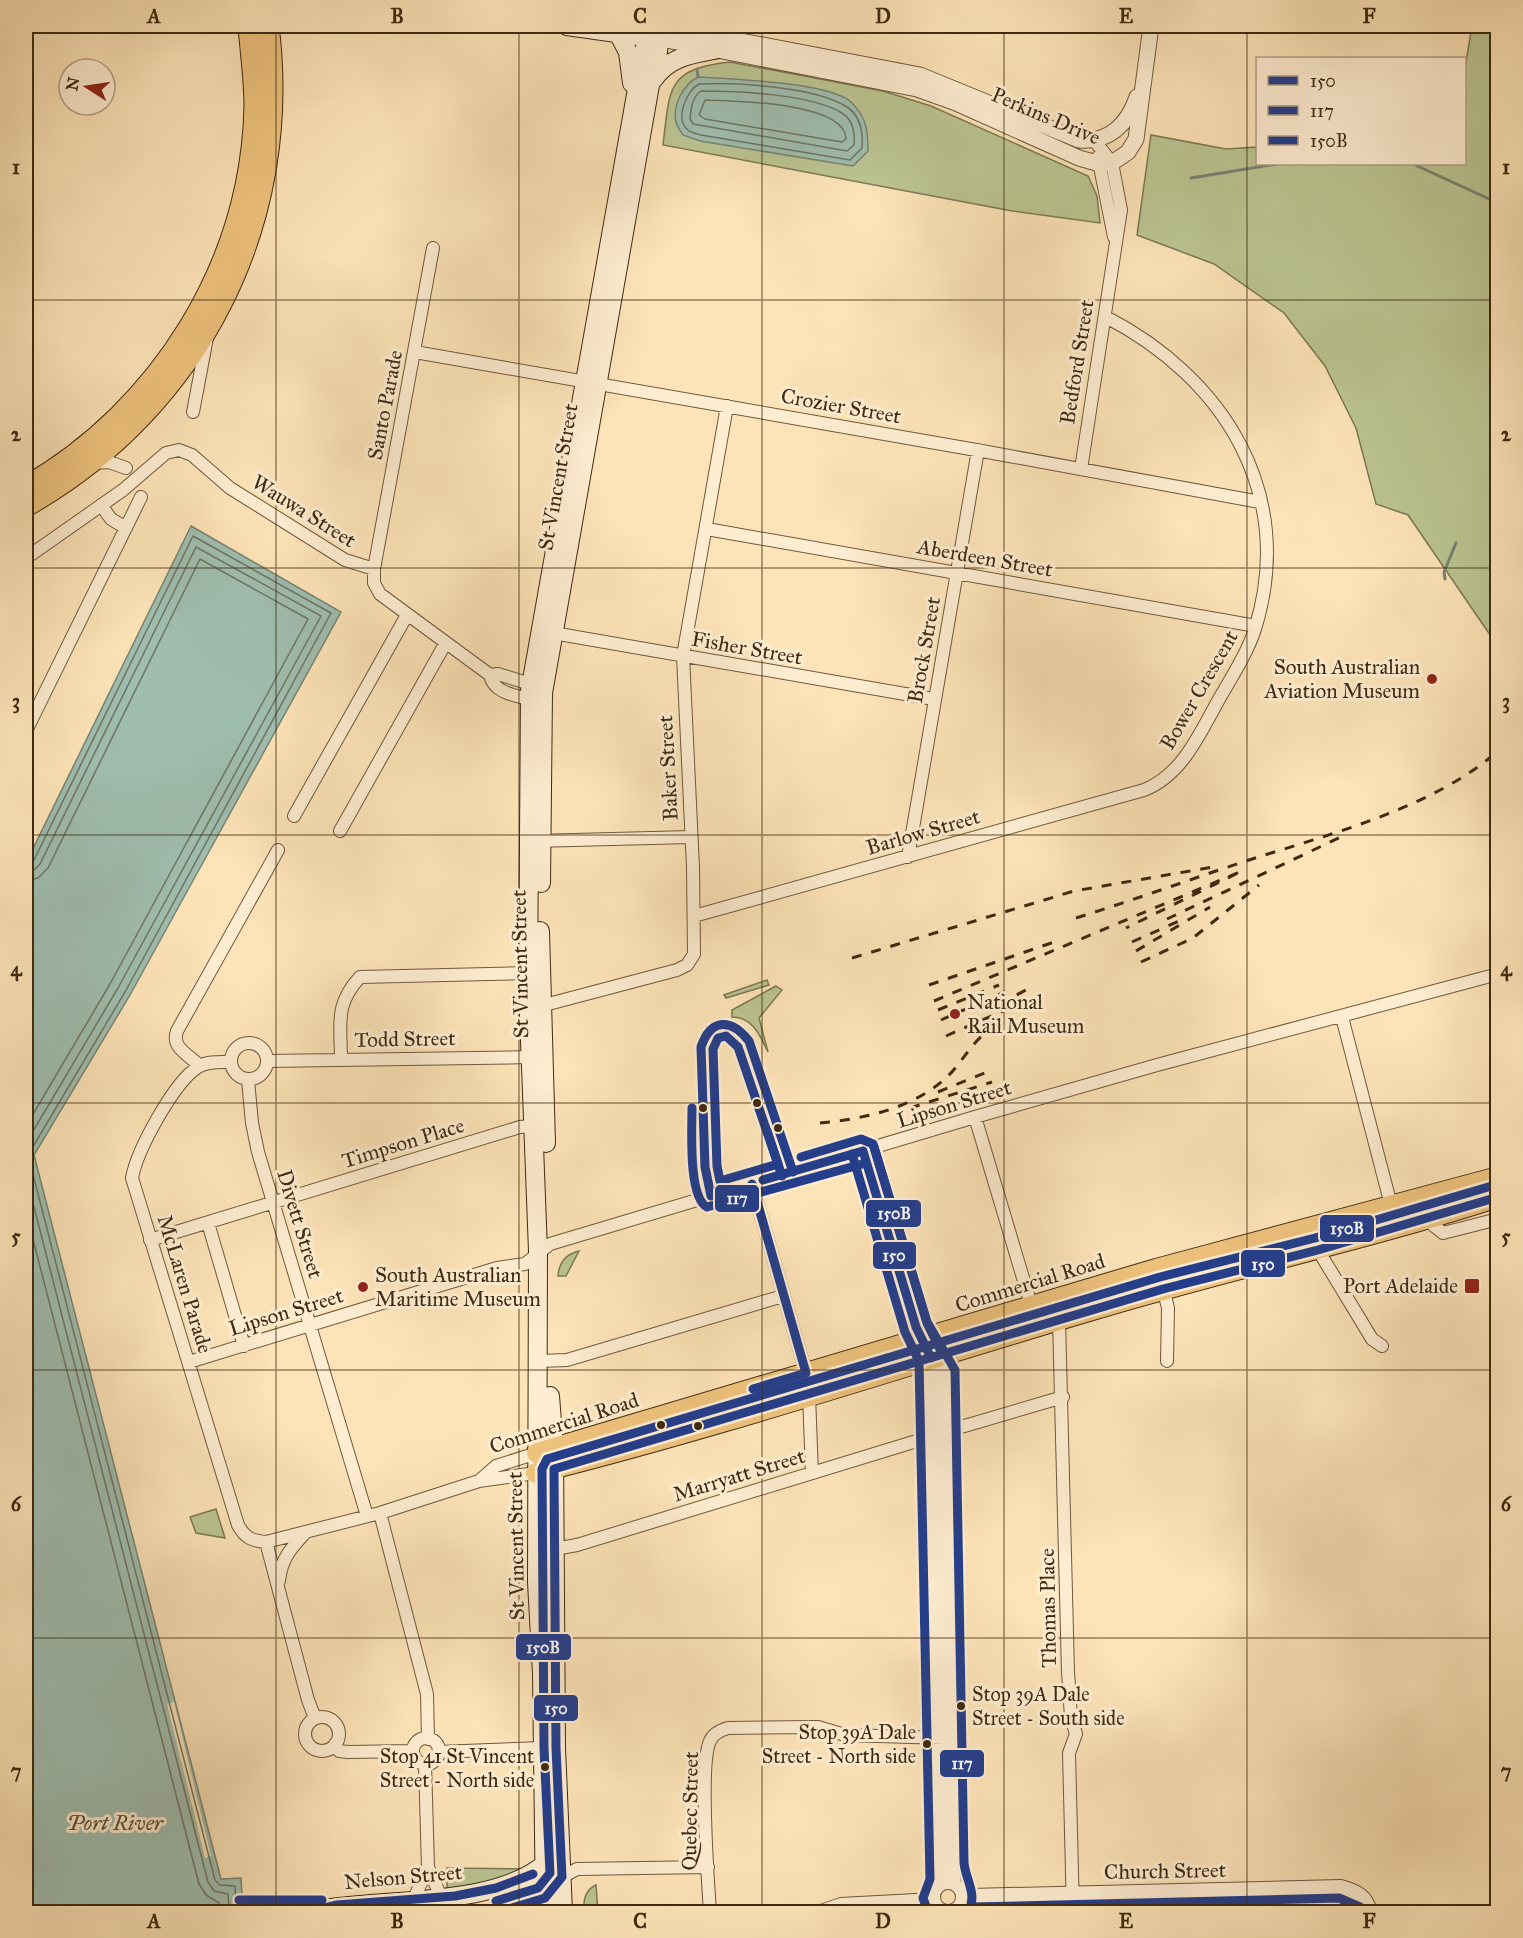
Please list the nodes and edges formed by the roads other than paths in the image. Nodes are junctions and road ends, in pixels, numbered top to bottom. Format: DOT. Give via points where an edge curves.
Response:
graph roads {
  1 [pos="254,26"];
  2 [pos="567,26"];
  3 [pos="1151,26"];
  4 [pos="656,31"];
  5 [pos="618,33"];
  6 [pos="719,49"];
  7 [pos="1142,83"];
  8 [pos="643,87"];
  9 [pos="1094,140"];
  10 [pos="1106,163"];
  11 [pos="433,248"];
  12 [pos="1106,317"];
  13 [pos="208,331"];
  14 [pos="415,352"];
  15 [pos="591,382"];
  16 [pos="728,406"];
  17 [pos="193,412"];
  18 [pos="978,450"];
  19 [pos="93,463"];
  20 [pos="126,468"];
  21 [pos="1081,469"];
  22 [pos="26,488"];
  23 [pos="141,497"];
  24 [pos="1260,502"];
  25 [pos="26,506"];
  26 [pos="101,506"];
  27 [pos="126,528"];
  28 [pos="707,529"];
  29 [pos="26,558"];
  30 [pos="374,569"];
  31 [pos="957,573"];
  32 [pos="407,615"];
  33 [pos="1256,626"];
  34 [pos="553,633"];
  35 [pos="445,645"];
  36 [pos="683,656"];
  37 [pos="537,692"];
  38 [pos="934,699"];
  39 [pos="26,731"];
  40 [pos="1161,781"];
  41 [pos="294,816"];
  42 [pos="340,831"];
  43 [pos="691,837"];
  44 [pos="536,841"];
  45 [pos="278,850"];
  46 [pos="908,858"];
  47 [pos="694,916"];
  48 [pos="528,973"];
  49 [pos="1497,974"];
  50 [pos="535,1007"];
  51 [pos="1342,1017"];
  52 [pos="537,1057"];
  53 [pos="341,1060"];
  54 [pos="230,1062"];
  55 [pos="267,1062"];
  56 [pos="200,1066"];
  57 [pos="248,1080"];
  58 [pos="975,1117"];
  59 [pos="539,1125"];
  60 [pos="863,1151"];
  61 [pos="1495,1180"];
  62 [pos="752,1184"];
  63 [pos="1497,1197"];
  64 [pos="273,1203"];
  65 [pos="1391,1205"];
  66 [pos="1497,1219"];
  67 [pos="1427,1220"];
  68 [pos="208,1223"];
  69 [pos="1316,1226"];
  70 [pos="1397,1228"];
  71 [pos="150,1240"];
  72 [pos="1339,1245"];
  73 [pos="544,1248"];
  74 [pos="1318,1250"];
  75 [pos="1156,1269"];
  76 [pos="1163,1289"];
  77 [pos="783,1296"];
  78 [pos="1092,1300"];
  79 [pos="1032,1308"];
  80 [pos="1059,1320"];
  81 [pos="310,1325"];
  82 [pos="924,1340"];
  83 [pos="244,1346"];
  84 [pos="1382,1346"];
  85 [pos="931,1358"];
  86 [pos="1167,1360"];
  87 [pos="189,1362"];
  88 [pos="545,1362"];
  89 [pos="806,1373"];
  90 [pos="809,1395"];
  91 [pos="1063,1397"];
  92 [pos="938,1434"];
  93 [pos="545,1461"];
  94 [pos="812,1473"];
  95 [pos="479,1481"];
  96 [pos="380,1513"];
  97 [pos="367,1516"];
  98 [pos="307,1532"];
  99 [pos="266,1542"];
  100 [pos="555,1550"];
  101 [pos="278,1588"];
  102 [pos="1497,1612"];
  103 [pos="1497,1715"];
  104 [pos="315,1718"];
  105 [pos="944,1738"];
  106 [pos="428,1739"];
  107 [pos="335,1744"];
  108 [pos="542,1748"];
  109 [pos="413,1751"];
  110 [pos="438,1752"];
  111 [pos="425,1764"];
  112 [pos="545,1864"];
  113 [pos="428,1867"];
  114 [pos="708,1867"];
  115 [pos="562,1877"];
  116 [pos="948,1884"];
  117 [pos="480,1892"];
  118 [pos="1073,1892"];
  119 [pos="441,1897"];
  120 [pos="545,1898"];
  121 [pos="962,1898"];
  122 [pos="414,1899"];
  123 [pos="934,1899"];
  124 [pos="307,1911"];
  125 [pos="239,1912"];
  126 [pos="248,1912"];
  127 [pos="499,1912"];
  128 [pos="563,1912"];
  129 [pos="710,1912"];
  130 [pos="818,1912"];
  131 [pos="949,1912"];
  132 [pos="1073,1912"];
  133 [pos="1371,1912"];
  1 -- 13 [label="highway" via="272,74 267,162 253,226 234,279"];
  1 -- 22 [label="highway" via="255,107 249,162 239,215 210,291 171,357 136,400 49,474"];
  2 -- 5 [label="main road, Perkins Drive"];
  3 -- 7 [label="street"];
  4 -- 5 [label="main road, Perkins Drive"];
  4 -- 6 [label="street, Perkins Drive"];
  4 -- 8 [label="main road, St Vincent Street"];
  4 -- 9 [label="street, Perkins Drive" via="920,75 1066,136"];
  5 -- 8 [label="main road" via="626,45 633,84"];
  6 -- 8 [label="main road" via="673,60"];
  6 -- 10 [label="street, Perkins Drive" via="926,92 1074,156"];
  7 -- 9 [label="street, Perkins Drive" via="1126,120 1112,133"];
  7 -- 10 [label="street, Perkins Drive" via="1141,115 1134,143 1125,155"];
  8 -- 15 [label="main road, St Vincent Street"];
  9 -- 10 [label="street, Bedford Street"];
  10 -- 12 [label="street, Bedford Street" via="1122,210"];
  11 -- 14 [label="street, Santo Parade"];
  12 -- 21 [label="street, Bedford Street"];
  12 -- 24 [label="street, Bower Crescent" via="1165,354 1202,388 1239,440"];
  13 -- 17 [label="street"];
  13 -- 19 [label="highway" via="147,411"];
  14 -- 15 [label="street, Crozier Street"];
  14 -- 30 [label="street, Santo Parade"];
  15 -- 16 [label="street, Crozier Street"];
  15 -- 34 [label="main road, St Vincent Street"];
  15 -- 37 [label="main road, St Vincent Street"];
  16 -- 18 [label="street, Crozier Street"];
  16 -- 28 [label="street, Baker Street"];
  18 -- 21 [label="street, Crozier Street"];
  18 -- 31 [label="street, Brock Street"];
  19 -- 20 [label="street" via="109,462"];
  19 -- 25 [label="highway"];
  21 -- 24 [label="street, Crozier Street"];
  23 -- 27 [label="street"];
  24 -- 33 [label="street, Bower Crescent" via="1267,558"];
  26 -- 27 [label="street" via="111,519"];
  26 -- 29 [label="street, Wauwa Street"];
  26 -- 30 [label="street, Wauwa Street" via="166,453 179,450 192,455 230,488 345,560"];
  27 -- 39 [label="street"];
  28 -- 31 [label="street, Aberdeen Street"];
  28 -- 36 [label="street, Baker Street"];
  30 -- 32 [label="street, Wauwa Street" via="374,583 380,594"];
  31 -- 33 [label="street, Aberdeen Street"];
  31 -- 38 [label="street, Brock Street"];
  32 -- 35 [label="street, Wauwa Street"];
  32 -- 41 [label="street"];
  33 -- 40 [label="street, Bower Crescent" via="1248,648 1195,742"];
  34 -- 36 [label="street, Fisher Street"];
  34 -- 37 [label="main road, St Vincent Street"];
  35 -- 37 [label="street, Wauwa Street" via="490,675 491,682 510,695 525,698"];
  35 -- 42 [label="street"];
  36 -- 38 [label="street, Fisher Street"];
  36 -- 43 [label="street, Baker Street"];
  37 -- 44 [label="main road, St Vincent Street"];
  38 -- 46 [label="street, Brock Street"];
  40 -- 46 [label="street, Barlow Street" via="1144,790"];
  43 -- 44 [label="street"];
  43 -- 47 [label="street, Baker Street"];
  44 -- 48 [label="main road, St Vincent Street"];
  44 -- 50 [label="main road, St Vincent Street"];
  45 -- 56 [label="street" via="174,1039 176,1046"];
  46 -- 47 [label="street, Barlow Street"];
  47 -- 50 [label="street, Baker Street" via="694,954 687,965 646,980"];
  48 -- 50 [label="main road, St Vincent Street"];
  48 -- 53 [label="street" via="360,977 341,1006"];
  49 -- 51 [label="street, Lipson Street"];
  50 -- 52 [label="main road, St Vincent Street"];
  51 -- 58 [label="street, Lipson Street"];
  51 -- 65 [label="street"];
  52 -- 53 [label="street, Todd Street"];
  52 -- 59 [label="main road, St Vincent Street"];
  53 -- 55 [label="street, Todd Street"];
  54 -- 55 [label="street" via="236,1048 249,1043 263,1049"];
  54 -- 56 [label="street"];
  54 -- 57 [label="street" via="236,1074"];
  55 -- 57 [label="street" via="260,1076"];
  56 -- 71 [label="street, McLaren Parade" via="178,1087 134,1165 134,1188"];
  57 -- 64 [label="street, Divett Street" via="252,1123"];
  58 -- 60 [label="street, Lipson Street"];
  58 -- 79 [label="street"];
  59 -- 64 [label="street, Timpson Place"];
  59 -- 73 [label="main road, St Vincent Street"];
  60 -- 62 [label="street, Lipson Street"];
  60 -- 82 [label="street" via="916,1327"];
  61 -- 65 [label="main road, Commercial Road"];
  62 -- 73 [label="street, Lipson Street"];
  62 -- 77 [label="street"];
  63 -- 67 [label="main road, Commercial Road"];
  64 -- 68 [label="street, Timpson Place"];
  64 -- 81 [label="street, Divett Street"];
  65 -- 69 [label="main road, Commercial Road"];
  65 -- 70 [label="street"];
  66 -- 67 [label="street" via="1443,1233"];
  67 -- 70 [label="main road, Commercial Road"];
  68 -- 71 [label="street, Timpson Place"];
  68 -- 83 [label="street"];
  69 -- 72 [label="main road" via="1322,1238"];
  69 -- 75 [label="main road, Commercial Road"];
  70 -- 72 [label="main road, Commercial Road"];
  71 -- 87 [label="street, McLaren Parade"];
  72 -- 74 [label="main road, Commercial Road"];
  73 -- 81 [label="street, Lipson Street" via="525,1264 497,1268"];
  73 -- 88 [label="main road, St Vincent Street"];
  74 -- 76 [label="main road, Commercial Road"];
  74 -- 84 [label="street" via="1372,1339"];
  75 -- 76 [label="street"];
  75 -- 78 [label="main road, Commercial Road"];
  76 -- 78 [label="main road, Commercial Road"];
  76 -- 86 [label="street" via="1168,1308"];
  77 -- 88 [label="street" via="567,1360"];
  77 -- 89 [label="street"];
  78 -- 79 [label="main road, Commercial Road"];
  78 -- 80 [label="main road, Commercial Road"];
  79 -- 82 [label="main road, Commercial Road"];
  80 -- 85 [label="main road, Commercial Road"];
  80 -- 91 [label="street, Thomas Place"];
  81 -- 83 [label="street, Lipson Street"];
  81 -- 97 [label="street, Divett Street"];
  82 -- 85 [label="main road"];
  82 -- 89 [label="main road, Commercial Road"];
  83 -- 87 [label="street, Lipson Street"];
  85 -- 90 [label="main road, Commercial Road"];
  85 -- 92 [label="street" via="943,1371"];
  87 -- 99 [label="street, McLaren Parade" via="238,1525 244,1536"];
  88 -- 93 [label="main road, St Vincent Street"];
  89 -- 93 [label="main road, Commercial Road" via="572,1445"];
  90 -- 93 [label="main road, Commercial Road"];
  90 -- 94 [label="street"];
  91 -- 92 [label="street, Marryatt Street"];
  91 -- 118 [label="street, Thomas Place" via="1068,1672 1076,1734 1069,1753"];
  92 -- 94 [label="street, Marryatt Street"];
  92 -- 105 [label="street"];
  93 -- 95 [label="street, Commercial Road"];
  93 -- 95 [label="street, Commercial Road" via="496,1466"];
  93 -- 100 [label="main road, St Vincent Street"];
  93 -- 108 [label="main road, St Vincent Street"];
  94 -- 100 [label="street, Marryatt Street"];
  95 -- 96 [label="street, Commercial Road"];
  96 -- 97 [label="street, Commercial Road"];
  96 -- 106 [label="street" via="427,1694"];
  97 -- 98 [label="street, Commercial Road"];
  98 -- 99 [label="street, Commercial Road"];
  98 -- 101 [label="street" via="289,1550"];
  99 -- 101 [label="street"];
  100 -- 115 [label="main road, St Vincent Street" via="556,1748"];
  101 -- 104 [label="street"];
  102 -- 103 [label="street"];
  104 -- 107 [label="street" via="326,1718 335,1724 339,1734"];
  104 -- 107 [label="street" via="307,1726 307,1743 321,1751"];
  105 -- 114 [label="street, Quebec Street" via="845,1735 818,1727 720,1730 710,1742 706,1770"];
  105 -- 116 [label="street"];
  106 -- 109 [label="street" via="417,1742"];
  106 -- 110 [label="street" via="436,1743"];
  107 -- 109 [label="street" via="339,1751 348,1752"];
  108 -- 110 [label="street"];
  108 -- 112 [label="main road, St Vincent Street"];
  109 -- 111 [label="street" via="417,1760"];
  110 -- 111 [label="street" via="434,1761"];
  111 -- 113 [label="street"];
  112 -- 117 [label="main road" via="528,1877"];
  112 -- 120 [label="main road, St Vincent Street"];
  113 -- 119 [label="street"];
  113 -- 122 [label="street"];
  114 -- 115 [label="street" via="577,1869"];
  114 -- 129 [label="street, Quebec Street"];
  115 -- 120 [label="main road"];
  115 -- 128 [label="main road, St Vincent Street"];
  116 -- 121 [label="street" via="960,1890"];
  116 -- 123 [label="street" via="936,1890"];
  117 -- 119 [label="main road, Nelson Street"];
  117 -- 120 [label="main road, Nelson Street" via="498,1898"];
  118 -- 121 [label="street, Church Street"];
  118 -- 132 [label="street, Thomas Place"];
  118 -- 133 [label="street, Church Street" via="1341,1886 1366,1897"];
  119 -- 122 [label="main road, Nelson Street"];
  120 -- 127 [label="main road"];
  121 -- 131 [label="street"];
  122 -- 124 [label="main road, Nelson Street"];
  123 -- 130 [label="street" via="841,1904"];
  123 -- 131 [label="street"];
  124 -- 126 [label="main road, Nelson Street"];
  125 -- 126 [label="main road, Nelson Street"];
}
